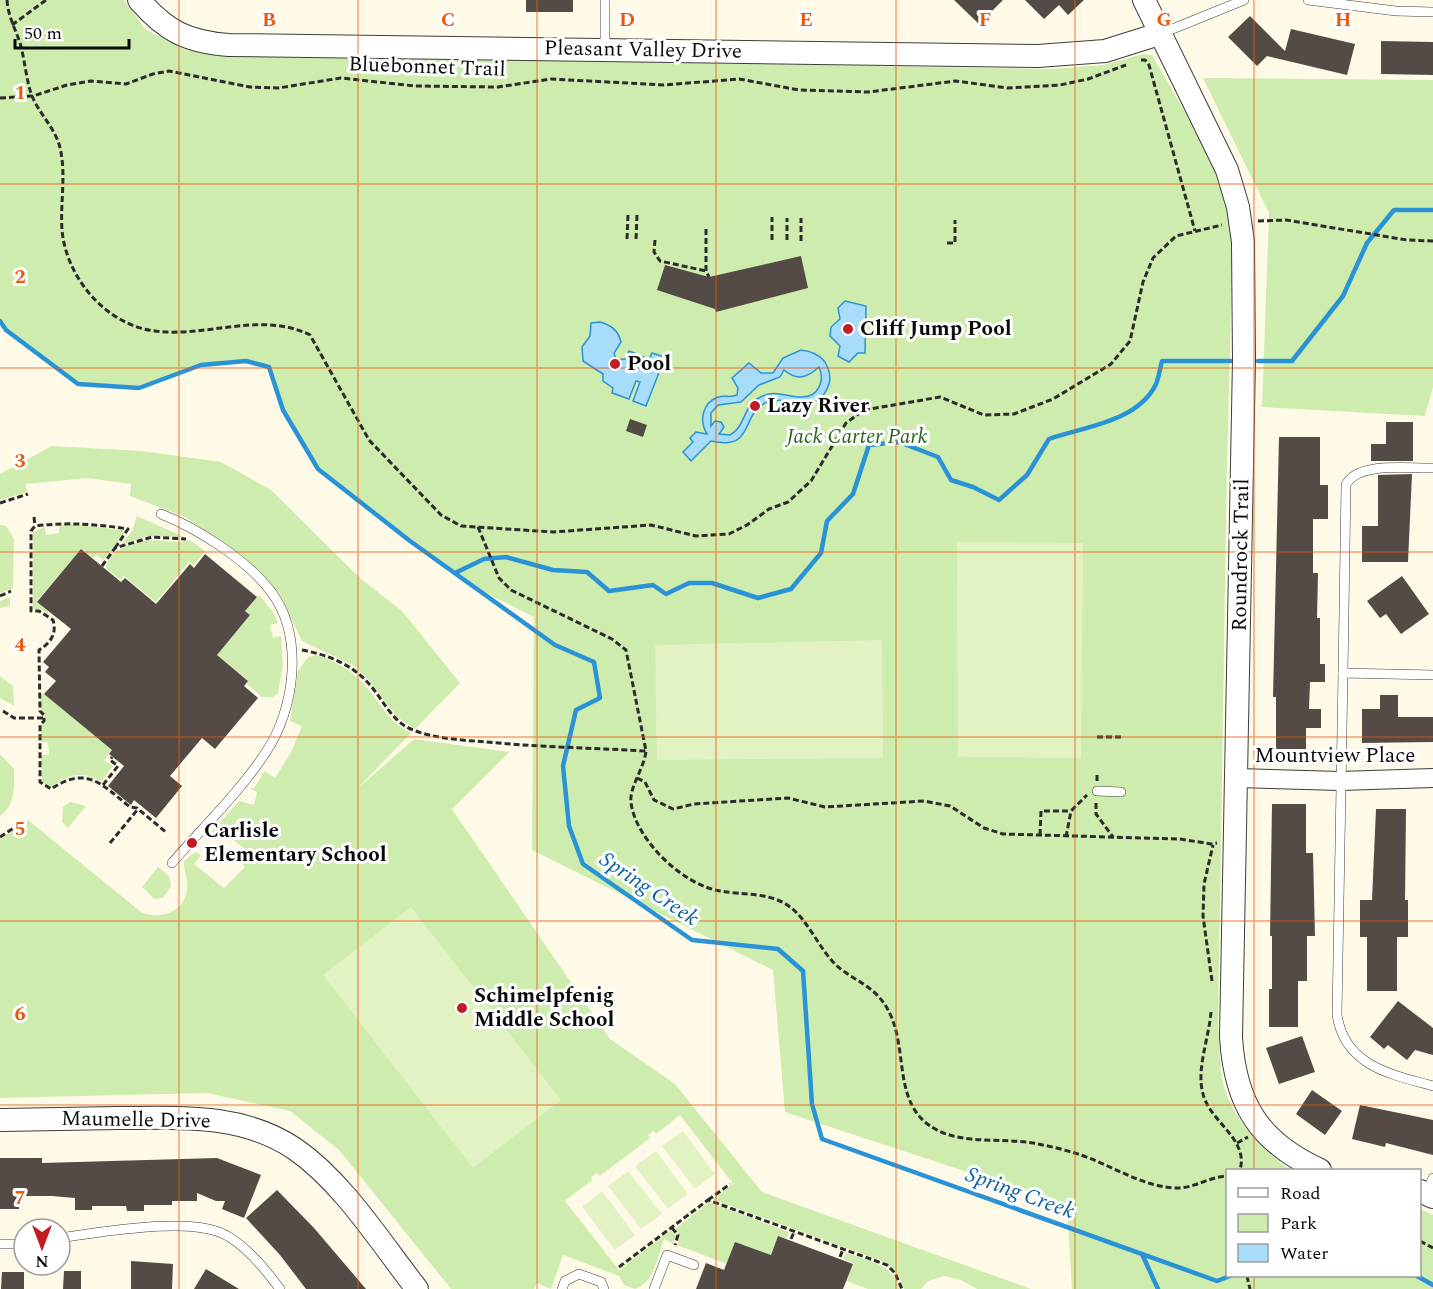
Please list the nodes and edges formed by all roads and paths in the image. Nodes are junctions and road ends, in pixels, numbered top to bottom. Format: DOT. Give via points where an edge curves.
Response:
graph roads {
  1 [pos="6,0"];
  2 [pos="46,0"];
  3 [pos="139,0"];
  4 [pos="604,0"];
  5 [pos="1144,0"];
  6 [pos="1244,0"];
  7 [pos="1308,0"];
  8 [pos="1433,12"];
  9 [pos="12,25"];
  10 [pos="1159,34"];
  11 [pos="604,50"];
  12 [pos="33,96"];
  13 [pos="0,98"];
  14 [pos="628,215"];
  15 [pos="637,215"];
  16 [pos="772,217"];
  17 [pos="787,218"];
  18 [pos="801,218"];
  19 [pos="955,220"];
  20 [pos="1255,222"];
  21 [pos="1227,224"];
  22 [pos="706,229"];
  23 [pos="1195,231"];
  24 [pos="627,239"];
  25 [pos="636,239"];
  26 [pos="655,240"];
  27 [pos="772,240"];
  28 [pos="787,240"];
  29 [pos="801,241"];
  30 [pos="1433,241"];
  31 [pos="947,243"];
  32 [pos="706,271"];
  33 [pos="709,277"];
  34 [pos="1433,468"];
  35 [pos="28,494"];
  36 [pos="0,503"];
  37 [pos="161,514"];
  38 [pos="34,517"];
  39 [pos="35,526"];
  40 [pos="478,527"];
  41 [pos="186,539"];
  42 [pos="116,548"];
  43 [pos="102,566"];
  44 [pos="11,591"];
  45 [pos="0,596"];
  46 [pos="292,649"];
  47 [pos="1343,673"];
  48 [pos="1433,675"];
  49 [pos="3,711"];
  50 [pos="44,718"];
  51 [pos="1097,737"];
  52 [pos="1122,737"];
  53 [pos="646,751"];
  54 [pos="112,757"];
  55 [pos="1097,772"];
  56 [pos="637,778"];
  57 [pos="1237,778"];
  58 [pos="1433,778"];
  59 [pos="1340,781"];
  60 [pos="103,786"];
  61 [pos="1097,790"];
  62 [pos="1121,792"];
  63 [pos="138,809"];
  64 [pos="1071,811"];
  65 [pos="24,821"];
  66 [pos="167,833"];
  67 [pos="1040,836"];
  68 [pos="0,837"];
  69 [pos="1066,837"];
  70 [pos="1113,837"];
  71 [pos="1220,842"];
  72 [pos="110,843"];
  73 [pos="172,863"];
  74 [pos="1433,1086"];
  75 [pos="0,1119"];
  76 [pos="1255,1130"];
  77 [pos="1237,1143"];
  78 [pos="1318,1169"];
  79 [pos="1226,1176"];
  80 [pos="730,1184"];
  81 [pos="708,1200"];
  82 [pos="672,1227"];
  83 [pos="794,1232"];
  84 [pos="72,1236"];
  85 [pos="791,1239"];
  86 [pos="675,1245"];
  87 [pos="843,1249"];
  88 [pos="840,1257"];
  89 [pos="694,1264"];
  90 [pos="620,1267"];
  91 [pos="415,1288"];
  92 [pos="280,1289"];
  93 [pos="562,1289"];
  94 [pos="604,1289"];
  95 [pos="654,1289"];
  96 [pos="902,1289"];
  1 -- 9 [label="path"];
  2 -- 9 [label="path"];
  3 -- 11 [label="street, Pleasant Valley Drive" via="161,24 202,43"];
  4 -- 11 [label="lane"];
  5 -- 10 [label="street, Roundrock Trail"];
  6 -- 10 [label="lane"];
  7 -- 8 [label="lane"];
  9 -- 12 [label="path"];
  10 -- 11 [label="street, Pleasant Valley Drive" via="1105,51 1038,56"];
  10 -- 57 [label="street, Roundrock Trail" via="1227,170 1243,242"];
  12 -- 13 [label="path, Bluebonnet Trail"];
  12 -- 23 [label="path, Bluebonnet Trail" via="67,85 91,81 118,85 169,71 250,87 278,88 341,78 415,86 498,87 551,79 656,85 739,79 826,92 891,91 956,81 1030,88 1088,79 1145,60"];
  12 -- 40 [label="path" via="60,151 62,232 75,272 95,301 122,321 145,329 174,332 273,324 294,327 310,335 369,440 441,515 461,526"];
  14 -- 24 [label="path"];
  15 -- 25 [label="path"];
  16 -- 27 [label="path"];
  17 -- 28 [label="path"];
  18 -- 29 [label="path"];
  19 -- 31 [label="path" via="955,243"];
  20 -- 30 [label="path" via="1286,220"];
  21 -- 23 [label="path"];
  22 -- 32 [label="path"];
  23 -- 40 [label="path" via="1176,236 1153,258 1143,282 1130,341 1111,364 1053,399 1014,414 984,415 940,397 864,410 846,423 811,481 789,502 769,509 729,534 696,536 651,525 553,532"];
  26 -- 32 [label="path" via="654,252 660,261"];
  32 -- 33 [label="path"];
  34 -- 47 [label="lane" via="1369,469 1356,473 1346,485"];
  35 -- 36 [label="path"];
  37 -- 46 [label="lane" via="212,541 253,573 272,593"];
  38 -- 39 [label="path"];
  39 -- 42 [label="path" via="90,523 128,529"];
  39 -- 50 [label="path" via="31,531 31,611 42,612 53,620 55,631 39,650 40,711"];
  40 -- 53 [label="path" via="499,578 511,590 612,639 626,650"];
  41 -- 42 [label="path" via="152,537"];
  42 -- 43 [label="path"];
  44 -- 45 [label="path"];
  46 -- 53 [label="path" via="322,654 353,669 399,722 413,730 443,738 534,748"];
  46 -- 73 [label="lane" via="284,718 267,752"];
  47 -- 48 [label="lane"];
  47 -- 59 [label="lane"];
  49 -- 50 [label="path" via="14,718"];
  50 -- 60 [label="path" via="40,725 40,782 45,788 51,789 76,776 93,779"];
  51 -- 52 [label="path"];
  53 -- 56 [label="path"];
  54 -- 60 [label="path" via="110,760 118,766"];
  55 -- 61 [label="path"];
  56 -- 67 [label="path" via="645,782 654,800 673,808 788,798 825,807 924,801 950,806 984,828 1003,834"];
  56 -- 79 [label="path" via="631,802 645,836 681,875 717,891 766,897 790,906 837,966 879,997 892,1017 900,1041 908,1100 923,1120 938,1131 958,1137 1034,1143 1081,1155 1144,1183 1176,1188"];
  57 -- 59 [label="street, Mountview Place"];
  57 -- 76 [label="street, Roundrock Trail" via="1231,1037 1233,1069"];
  58 -- 59 [label="street, Mountview Place"];
  59 -- 74 [label="lane" via="1340,1029 1348,1046 1366,1063"];
  60 -- 63 [label="path"];
  61 -- 62 [label="lane"];
  61 -- 64 [label="path" via="1091,790"];
  61 -- 70 [label="path" via="1096,814"];
  63 -- 66 [label="path"];
  63 -- 72 [label="path"];
  64 -- 67 [label="path" via="1041,811"];
  64 -- 69 [label="path"];
  65 -- 68 [label="path"];
  67 -- 69 [label="path"];
  69 -- 70 [label="path"];
  70 -- 71 [label="path"];
  75 -- 91 [label="street, Maumelle Drive" via="202,1117 270,1135 318,1168 342,1193"];
  76 -- 77 [label="path"];
  76 -- 78 [label="street, Roundrock Trail"];
  80 -- 81 [label="path"];
  81 -- 82 [label="path"];
  81 -- 83 [label="path"];
  82 -- 86 [label="path" via="678,1235"];
  82 -- 90 [label="path"];
  83 -- 85 [label="path"];
  83 -- 87 [label="path"];
  84 -- 92 [label="lane" via="109,1230 189,1227 218,1231 252,1254"];
  87 -- 88 [label="path"];
  87 -- 96 [label="path" via="886,1265"];
  89 -- 95 [label="lane" via="667,1255"];
  93 -- 94 [label="lane" via="565,1281 579,1274 601,1282"];
}
